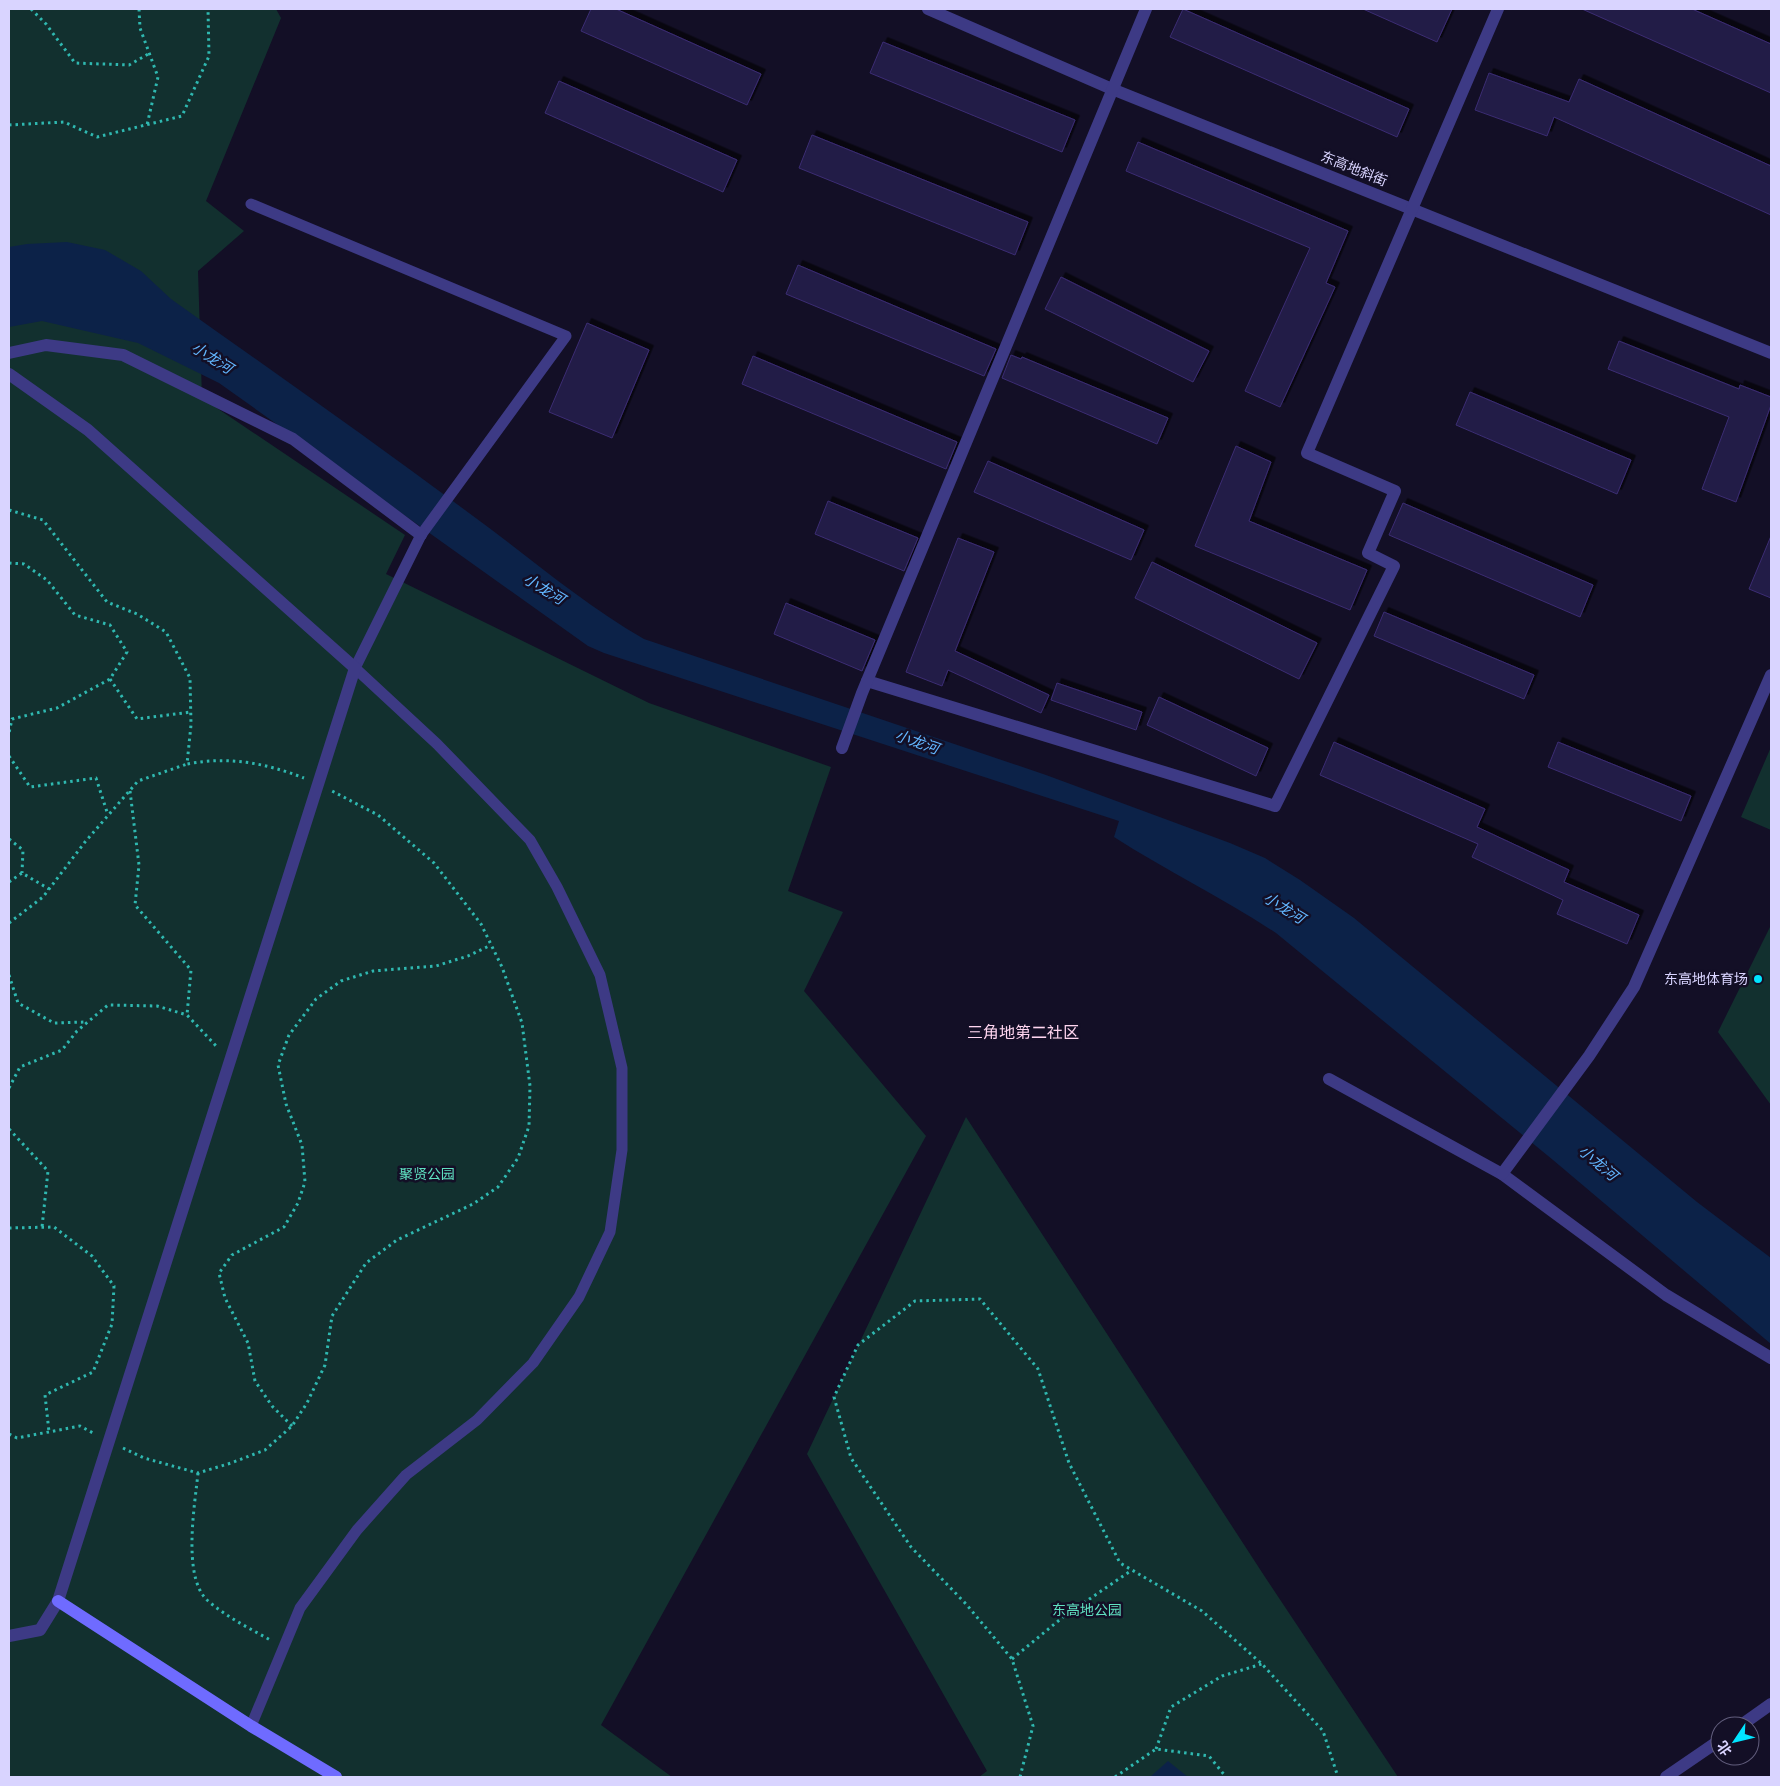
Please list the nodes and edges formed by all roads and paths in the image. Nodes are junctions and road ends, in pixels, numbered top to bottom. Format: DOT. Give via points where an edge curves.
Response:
graph roads {
  1 [pos="31,9"];
  2 [pos="139,9"];
  3 [pos="208,9"];
  4 [pos="928,9"];
  5 [pos="1146,9"];
  6 [pos="1498,9"];
  7 [pos="150,54"];
  8 [pos="1112,89"];
  9 [pos="9,125"];
  10 [pos="146,125"];
  11 [pos="251,204"];
  12 [pos="1412,208"];
  13 [pos="9,353"];
  14 [pos="1771,353"];
  15 [pos="9,374"];
  16 [pos="9,510"];
  17 [pos="422,535"];
  18 [pos="9,563"];
  19 [pos="354,668"];
  20 [pos="1771,675"];
  21 [pos="110,679"];
  22 [pos="864,687"];
  23 [pos="191,712"];
  24 [pos="10,718"];
  25 [pos="9,733"];
  26 [pos="842,748"];
  27 [pos="9,756"];
  28 [pos="187,764"];
  29 [pos="318,783"];
  30 [pos="130,791"];
  31 [pos="108,815"];
  32 [pos="9,838"];
  33 [pos="22,873"];
  34 [pos="9,882"];
  35 [pos="49,889"];
  36 [pos="9,923"];
  37 [pos="491,945"];
  38 [pos="9,975"];
  39 [pos="187,1015"];
  40 [pos="87,1022"];
  41 [pos="231,1061"];
  42 [pos="1329,1079"];
  43 [pos="9,1088"];
  44 [pos="9,1129"];
  45 [pos="1502,1174"];
  46 [pos="42,1227"];
  47 [pos="9,1228"];
  48 [pos="1771,1358"];
  49 [pos="292,1426"];
  50 [pos="49,1432"];
  51 [pos="9,1434"];
  52 [pos="109,1442"];
  53 [pos="198,1473"];
  54 [pos="1132,1570"];
  55 [pos="58,1601"];
  56 [pos="9,1636"];
  57 [pos="284,1647"];
  58 [pos="1012,1659"];
  59 [pos="1262,1664"];
  60 [pos="1771,1704"];
  61 [pos="1754,1716"];
  62 [pos="250,1726"];
  63 [pos="1710,1747"];
  64 [pos="1156,1749"];
  65 [pos="336,1777"];
  66 [pos="1020,1777"];
  67 [pos="1115,1777"];
  68 [pos="1226,1777"];
  69 [pos="1338,1777"];
  70 [pos="1666,1777"];
  1 -- 7 [label="path" via="75,63 129,65"];
  2 -- 7 [label="path" via="140,28"];
  3 -- 10 [label="path" via="209,56 182,116"];
  4 -- 8 [label="street, 东高地斜街"];
  5 -- 8 [label="street"];
  6 -- 12 [label="street"];
  7 -- 10 [label="path" via="158,77"];
  8 -- 12 [label="street, 东高地斜街"];
  8 -- 22 [label="street"];
  9 -- 10 [label="path" via="64,122 97,137"];
  11 -- 17 [label="lane" via="566,336"];
  12 -- 14 [label="street, 东高地斜街"];
  12 -- 22 [label="street" via="1307,453 1395,491 1368,553 1394,566 1275,806"];
  13 -- 17 [label="street" via="46,345 124,356 293,439"];
  15 -- 19 [label="street" via="88,430"];
  16 -- 23 [label="path" via="43,520 107,602 137,614 166,632 190,678"];
  17 -- 19 [label="lane"];
  18 -- 21 [label="path" via="24,564 47,580 75,615 110,625 127,652"];
  19 -- 29 [label="street"];
  19 -- 57 [label="lane" via="438,744 530,840 557,887 600,975 622,1068 622,1150 610,1232 579,1297 533,1363 477,1420 406,1475 357,1530 300,1608"];
  20 -- 45 [label="street" via="1634,987 1589,1056"];
  21 -- 23 [label="path" via="137,719"];
  21 -- 24 [label="path" via="57,708"];
  22 -- 26 [label="street"];
  23 -- 28 [label="path"];
  24 -- 25 [label="path"];
  27 -- 31 [label="path" via="30,786 96,778"];
  28 -- 29 [label="path" via="212,759 270,765"];
  28 -- 30 [label="path" via="138,781"];
  29 -- 37 [label="path" via="378,815 434,863 481,924"];
  29 -- 41 [label="street"];
  30 -- 31 [label="path"];
  30 -- 39 [label="path" via="139,865 135,905 191,970"];
  31 -- 35 [label="path"];
  32 -- 33 [label="path" via="23,850"];
  33 -- 34 [label="path"];
  33 -- 35 [label="path"];
  35 -- 36 [label="path"];
  37 -- 49 [label="path" via="518,1013 530,1086 528,1126 518,1158 498,1187 473,1204 397,1240 366,1263 332,1316 325,1365"];
  37 -- 49 [label="path" via="436,966 373,971 341,981 316,999 289,1036 278,1065 286,1104 302,1145 305,1182 298,1203 284,1227 232,1255 219,1273 225,1298 248,1343 255,1381 272,1406"];
  38 -- 40 [label="path" via="18,1003 54,1023"];
  39 -- 40 [label="path" via="158,1006 108,1005"];
  39 -- 41 [label="path"];
  40 -- 43 [label="path" via="62,1050 20,1067"];
  41 -- 52 [label="street"];
  42 -- 45 [label="street"];
  44 -- 46 [label="path" via="48,1172"];
  45 -- 48 [label="street" via="1666,1295"];
  46 -- 47 [label="path"];
  46 -- 50 [label="path" via="54,1228 92,1256 114,1286 112,1324 93,1372 45,1394"];
  49 -- 53 [label="path" via="265,1450"];
  50 -- 51 [label="path" via="18,1438"];
  50 -- 52 [label="path" via="80,1426"];
  52 -- 53 [label="path" via="144,1458"];
  52 -- 55 [label="street"];
  53 -- 57 [label="path" via="193,1570 206,1599 236,1621"];
  54 -- 58 [label="path" via="1063,1617"];
  54 -- 58 [label="path" via="1120,1563 1069,1462 1038,1369 980,1299 915,1301 858,1345 834,1397 850,1458 911,1547 966,1604"];
  54 -- 59 [label="path" via="1202,1611"];
  55 -- 56 [label="street" via="40,1630"];
  55 -- 62 [label="street"];
  57 -- 62 [label="lane"];
  58 -- 66 [label="path" via="1033,1726"];
  59 -- 64 [label="path" via="1222,1676 1171,1707"];
  59 -- 69 [label="path" via="1323,1731"];
  60 -- 61 [label="street"];
  62 -- 65 [label="street"];
  63 -- 70 [label="street"];
  64 -- 67 [label="path"];
  64 -- 68 [label="path" via="1210,1756"];
}
